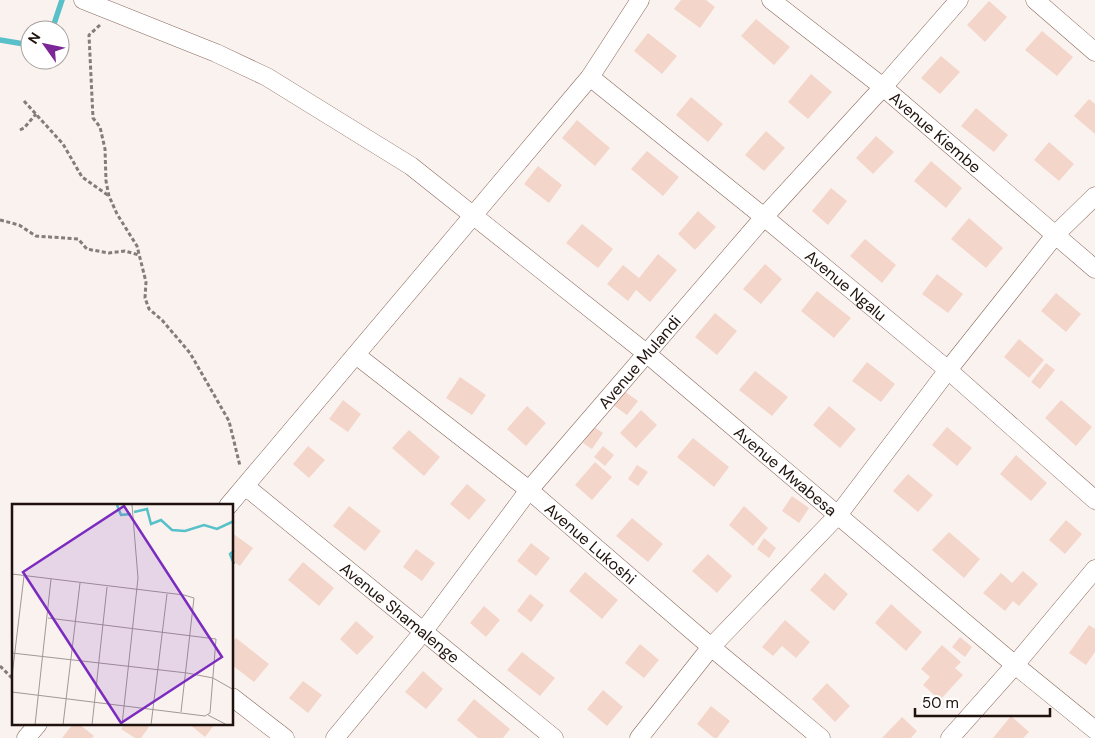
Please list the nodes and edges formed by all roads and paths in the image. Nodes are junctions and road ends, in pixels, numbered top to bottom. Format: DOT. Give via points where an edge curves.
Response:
graph roads {
  1 [pos="83,0"];
  2 [pos="640,0"];
  3 [pos="771,0"];
  4 [pos="959,0"];
  5 [pos="1035,0"];
  6 [pos="113,13"];
  7 [pos="1095,52"];
  8 [pos="590,77"];
  9 [pos="883,87"];
  10 [pos="24,101"];
  11 [pos="36,114"];
  12 [pos="20,130"];
  13 [pos="109,196"];
  14 [pos="1095,196"];
  15 [pos="473,217"];
  16 [pos="764,218"];
  17 [pos="0,220"];
  18 [pos="1056,234"];
  19 [pos="140,255"];
  20 [pos="1095,269"];
  21 [pos="646,353"];
  22 [pos="356,355"];
  23 [pos="948,370"];
  24 [pos="246,486"];
  25 [pos="529,490"];
  26 [pos="1095,500"];
  27 [pos="230,504"];
  28 [pos="838,515"];
  29 [pos="1095,568"];
  30 [pos="423,632"];
  31 [pos="711,647"];
  32 [pos="1015,664"];
  33 [pos="0,666"];
  34 [pos="12,678"];
  35 [pos="234,699"];
  36 [pos="36,726"];
  37 [pos="1095,730"];
  38 [pos="26,738"];
  39 [pos="285,738"];
  40 [pos="335,738"];
  41 [pos="554,738"];
  42 [pos="639,738"];
  43 [pos="822,738"];
  44 [pos="950,738"];
  1 -- 6 [label="street, Avenue Mwabesa"];
  2 -- 8 [label="street"];
  3 -- 9 [label="street, Avenue Kiembe"];
  4 -- 9 [label="street, Avenue Mulandi"];
  5 -- 7 [label="street"];
  6 -- 13 [label="path" via="89,35 94,118 100,127 105,149"];
  6 -- 15 [label="street, Avenue Mwabesa" via="216,53 267,77 411,166"];
  8 -- 15 [label="street"];
  8 -- 16 [label="street, Avenue Ngalu"];
  9 -- 16 [label="street, Avenue Mulandi"];
  9 -- 18 [label="street, Avenue Kiembe"];
  10 -- 11 [label="path"];
  11 -- 12 [label="path"];
  11 -- 13 [label="path" via="63,144 82,177"];
  13 -- 19 [label="path"];
  14 -- 18 [label="street"];
  15 -- 21 [label="street, Avenue Mwabesa"];
  15 -- 22 [label="street"];
  16 -- 21 [label="street, Avenue Mulandi"];
  16 -- 23 [label="street, Avenue Ngalu"];
  17 -- 19 [label="path" via="19,225 36,236 78,239 92,250 109,253 125,250"];
  18 -- 20 [label="street, Avenue Kiembe"];
  18 -- 23 [label="street"];
  19 -- 24 [label="path" via="146,282 145,298 150,309 190,353 229,421"];
  21 -- 25 [label="street, Avenue Mulandi"];
  21 -- 28 [label="street, Avenue Mwabesa"];
  22 -- 24 [label="street"];
  22 -- 25 [label="street, Avenue Lukoshi"];
  23 -- 26 [label="street, Avenue Ngalu"];
  23 -- 28 [label="street"];
  24 -- 27 [label="street"];
  24 -- 30 [label="street, Avenue Shamalenge"];
  25 -- 30 [label="street, Avenue Mulandi"];
  25 -- 31 [label="street, Avenue Lukoshi"];
  28 -- 31 [label="street"];
  28 -- 32 [label="street, Avenue Mwabesa"];
  29 -- 32 [label="street"];
  30 -- 40 [label="street, Avenue Mulandi"];
  30 -- 41 [label="street, Avenue Shamalenge"];
  31 -- 42 [label="street"];
  31 -- 43 [label="street, Avenue Lukoshi"];
  32 -- 37 [label="street, Avenue Mwabesa"];
  32 -- 44 [label="street"];
  33 -- 34 [label="path"];
  35 -- 39 [label="street"];
  36 -- 38 [label="street"];
}
